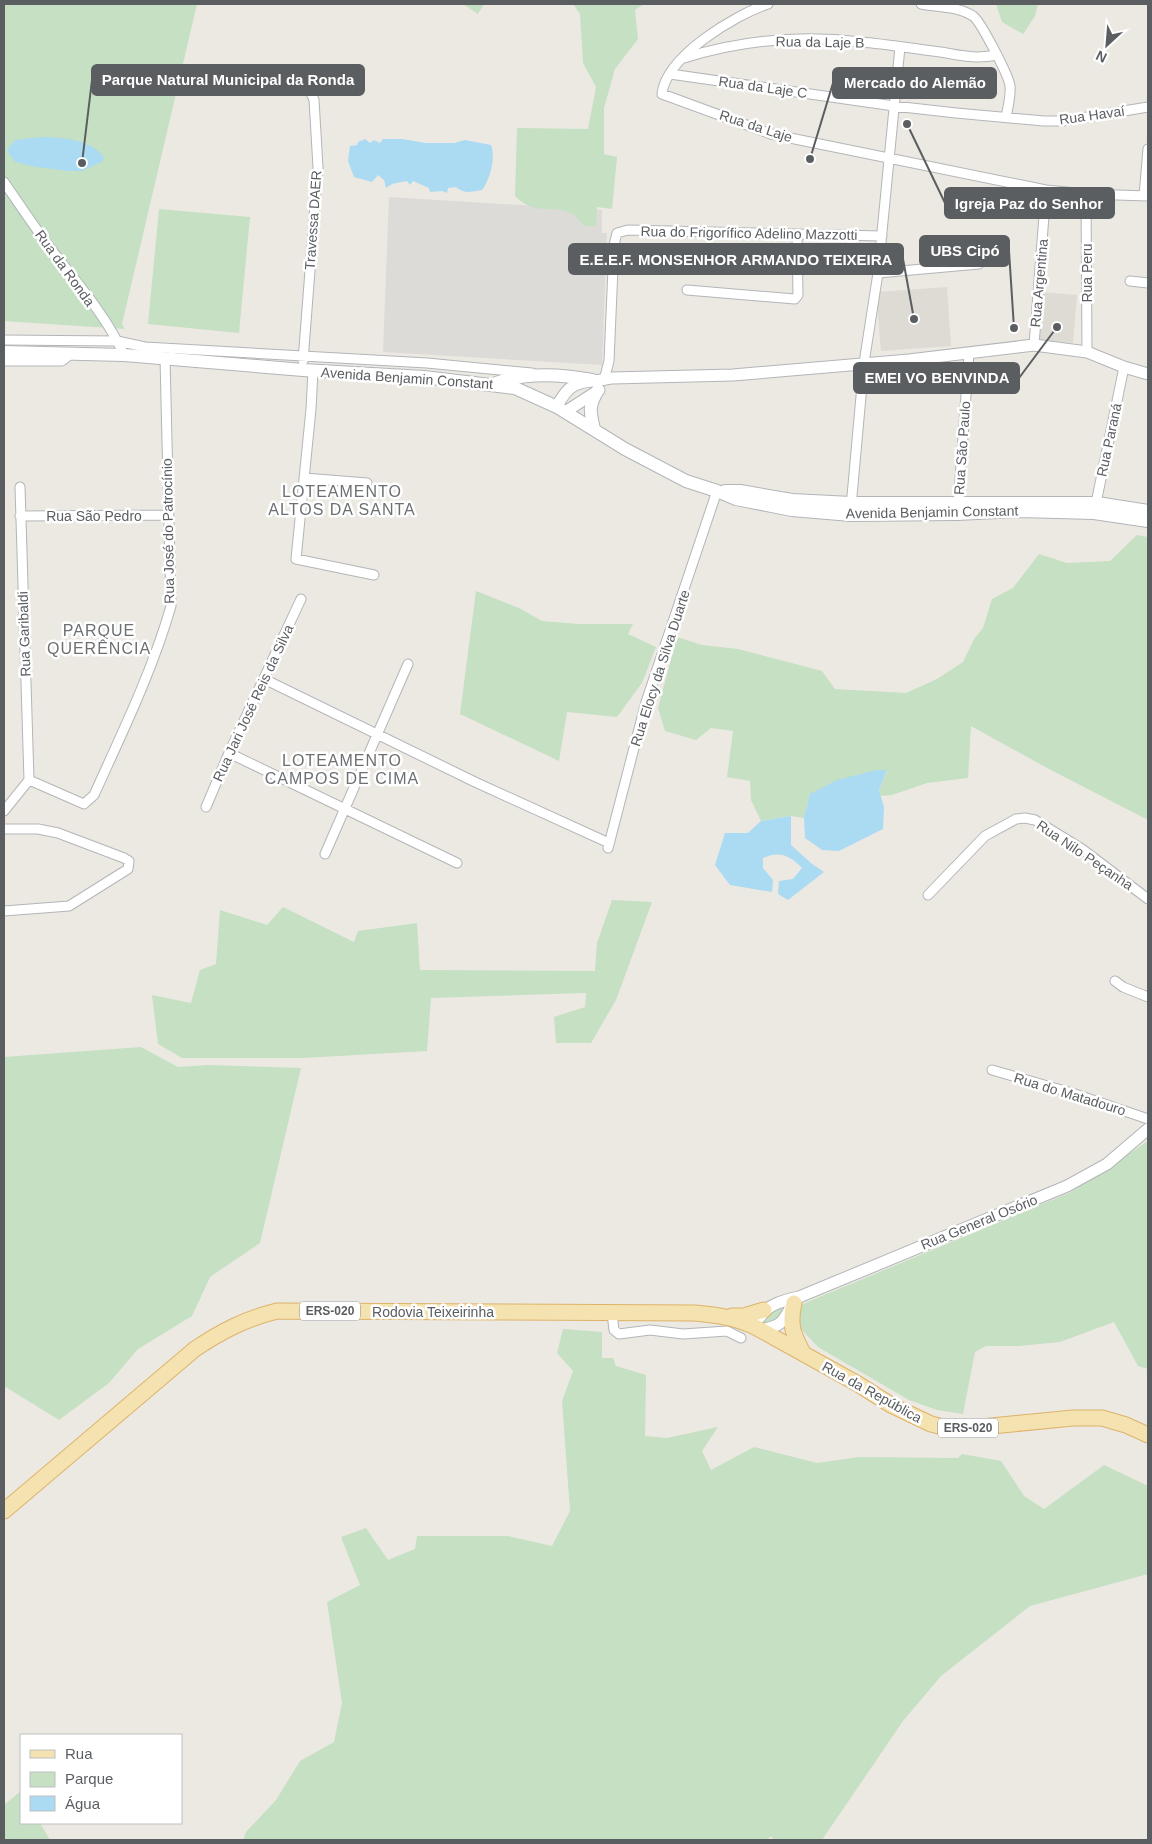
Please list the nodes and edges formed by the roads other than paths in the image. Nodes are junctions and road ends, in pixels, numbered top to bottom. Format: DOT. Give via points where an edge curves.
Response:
graph roads {
  1 [pos="768,4"];
  2 [pos="921,4"];
  3 [pos="900,47"];
  4 [pos="997,55"];
  5 [pos="682,59"];
  6 [pos="302,72"];
  7 [pos="670,74"];
  8 [pos="894,106"];
  9 [pos="1148,107"];
  10 [pos="1006,117"];
  11 [pos="1148,149"];
  12 [pos="889,158"];
  13 [pos="4,182"];
  14 [pos="1046,190"];
  15 [pos="1086,194"];
  16 [pos="1146,196"];
  17 [pos="796,235"];
  18 [pos="882,236"];
  19 [pos="979,264"];
  20 [pos="878,273"];
  21 [pos="1130,281"];
  22 [pos="1148,283"];
  23 [pos="687,290"];
  24 [pos="4,340"];
  25 [pos="117,341"];
  26 [pos="1034,345"];
  27 [pos="4,352"];
  28 [pos="969,352"];
  29 [pos="1087,352"];
  30 [pos="72,353"];
  31 [pos="124,355"];
  32 [pos="303,357"];
  33 [pos="165,358"];
  34 [pos="4,361"];
  35 [pos="864,363"];
  36 [pos="1124,367"];
  37 [pos="308,370"];
  38 [pos="542,374"];
  39 [pos="1148,374"];
  40 [pos="598,383"];
  41 [pos="493,384"];
  42 [pos="540,398"];
  43 [pos="561,409"];
  44 [pos="594,429"];
  45 [pos="304,478"];
  46 [pos="368,483"];
  47 [pos="20,487"];
  48 [pos="718,490"];
  49 [pos="958,508"];
  50 [pos="1095,508"];
  51 [pos="851,509"];
  52 [pos="1148,511"];
  53 [pos="168,515"];
  54 [pos="20,516"];
  55 [pos="1148,520"];
  56 [pos="374,574"];
  57 [pos="301,599"];
  58 [pos="408,664"];
  59 [pos="264,679"];
  60 [pos="378,735"];
  61 [pos="229,753"];
  62 [pos="29,780"];
  63 [pos="206,807"];
  64 [pos="346,808"];
  65 [pos="4,811"];
  66 [pos="4,830"];
  67 [pos="325,854"];
  68 [pos="457,863"];
  69 [pos="928,895"];
  70 [pos="1148,898"];
  71 [pos="4,910"];
  72 [pos="1114,982"];
  73 [pos="1148,997"];
  74 [pos="992,1070"];
  75 [pos="1148,1119"];
  76 [pos="1148,1130"];
  77 [pos="796,1300"];
  78 [pos="764,1310"];
  79 [pos="612,1313"];
  80 [pos="647,1313"];
  81 [pos="723,1316"];
  82 [pos="759,1329"];
  83 [pos="650,1330"];
  84 [pos="716,1332"];
  85 [pos="741,1338"];
  86 [pos="803,1353"];
  87 [pos="1148,1436"];
  88 [pos="4,1511"];
  1 -- 5 [label="street" via="727,23"];
  2 -- 4 [label="street" via="950,8 974,17"];
  3 -- 4 [label="street, Rua da Laje B" via="974,58"];
  3 -- 5 [label="street, Rua da Laje B" via="817,39 768,40"];
  3 -- 8 [label="street"];
  4 -- 10 [label="street" via="1009,79"];
  5 -- 7 [label="street"];
  6 -- 32 [label="street, Travessa DAER" via="314,100 318,167"];
  7 -- 8 [label="street, Rua da Laje C"];
  7 -- 12 [label="street, Rua da Laje" via="662,94 771,134"];
  8 -- 10 [label="street, Rua da Laje C"];
  8 -- 12 [label="street"];
  9 -- 10 [label="street, Rua Havaí" via="1063,121"];
  11 -- 16 [label="street"];
  12 -- 14 [label="street, Rua da Laje"];
  12 -- 18 [label="street"];
  13 -- 25 [label="street, Rua da Ronda"];
  14 -- 15 [label="street, Rua da Laje"];
  14 -- 26 [label="street, Rua Argentina"];
  15 -- 16 [label="street, Rua da Laje"];
  15 -- 29 [label="street, Rua Peru"];
  17 -- 18 [label="street, Rua do Frigorífico Adelino Mazzotti"];
  17 -- 23 [label="street" via="798,295 795,299"];
  17 -- 40 [label="street, Rua do Frigorífico Adelino Mazzotti" via="628,230 617,233 609,361"];
  18 -- 20 [label="street"];
  19 -- 20 [label="street"];
  20 -- 35 [label="street"];
  21 -- 22 [label="street"];
  24 -- 25 [label="street, Avenida Benjamin Constant"];
  25 -- 31 [label="street, Rua da Ronda"];
  25 -- 32 [label="street, Avenida Benjamin Constant" via="145,347"];
  26 -- 28 [label="street"];
  26 -- 29 [label="street"];
  27 -- 30 [label="main road, Avenida Benjamin Constant"];
  28 -- 35 [label="street"];
  28 -- 49 [label="street, Rua São Paulo"];
  29 -- 36 [label="street"];
  30 -- 31 [label="main road, Avenida Benjamin Constant"];
  30 -- 34 [label="street, Avenida Benjamin Constant" via="62,361"];
  31 -- 33 [label="main road, Avenida Benjamin Constant"];
  32 -- 37 [label="street, Travessa DAER"];
  32 -- 38 [label="street, Avenida Benjamin Constant" via="427,363"];
  33 -- 37 [label="main road, Avenida Benjamin Constant"];
  33 -- 53 [label="street, Rua José do Patrocínio"];
  35 -- 40 [label="street" via="733,375 612,378"];
  35 -- 51 [label="street"];
  36 -- 39 [label="street"];
  36 -- 50 [label="street, Rua Paraná"];
  37 -- 41 [label="main road, Avenida Benjamin Constant"];
  37 -- 45 [label="street, Travessa DAER" via="311,409"];
  38 -- 40 [label="main road"];
  38 -- 41 [label="main road"];
  38 -- 42 [label="main road" via="537,383"];
  40 -- 43 [label="street"];
  40 -- 43 [label="street" via="577,383 565,393"];
  40 -- 44 [label="main road" via="591,402"];
  41 -- 42 [label="main road, Avenida Benjamin Constant"];
  42 -- 43 [label="main road, Avenida Benjamin Constant"];
  43 -- 44 [label="main road, Avenida Benjamin Constant"];
  44 -- 48 [label="main road, Avenida Benjamin Constant" via="655,466 686,481"];
  45 -- 46 [label="street"];
  45 -- 56 [label="street, Travessa DAER" via="296,558"];
  47 -- 54 [label="street, Rua Garibaldi"];
  48 -- 51 [label="main road, Avenida Benjamin Constant" via="736,499 792,510"];
  48 -- 60 [label="street, Rua Elocy da Silva Duarte" via="646,702 608,845"];
  49 -- 50 [label="main road, Avenida Benjamin Constant" via="1020,511"];
  49 -- 51 [label="main road, Avenida Benjamin Constant"];
  50 -- 52 [label="main road, Avenida Benjamin Constant"];
  50 -- 55 [label="main road, Avenida Benjamin Constant"];
  53 -- 54 [label="street, Rua São Pedro"];
  53 -- 62 [label="street, Rua José do Patrocínio" via="169,614 144,685 94,794 84,804"];
  54 -- 62 [label="street, Rua Garibaldi"];
  57 -- 59 [label="street, Rua Jari José Reis da Silva"];
  58 -- 60 [label="street"];
  59 -- 60 [label="street"];
  59 -- 61 [label="street, Rua Jari José Reis da Silva"];
  60 -- 64 [label="street"];
  61 -- 63 [label="street, Rua Jari José Reis da Silva"];
  61 -- 64 [label="street"];
  62 -- 65 [label="street"];
  64 -- 67 [label="street"];
  64 -- 68 [label="street"];
  66 -- 71 [label="street" via="38,829 58,833 124,858 130,864 128,869 69,906"];
  69 -- 70 [label="street, Rua Nilo Peçanha" via="985,836 1016,819 1025,818 1035,820 1082,849"];
  72 -- 73 [label="street"];
  74 -- 75 [label="street, Rua do Matadouro"];
  76 -- 77 [label="street, Rua General Osório" via="1108,1164 1067,1186"];
  77 -- 78 [label="street, Rua General Osório" via="786,1300"];
  77 -- 82 [label="street" via="776,1327"];
  77 -- 86 [label="main road" via="791,1324"];
  78 -- 81 [label="main road" via="744,1316"];
  78 -- 82 [label="street" via="758,1320"];
  79 -- 80 [label="main road, Rodovia Teixeirinha / ERS-020"];
  79 -- 83 [label="street" via="614,1330 619,1334"];
  79 -- 88 [label="main road, Rodovia Teixeirinha / ERS-020" via="277,1310 252,1317 195,1349"];
  80 -- 81 [label="main road, Rodovia Teixeirinha / ERS-020"];
  80 -- 83 [label="street"];
  81 -- 82 [label="main road, Rodovia Teixeirinha / ERS-020"];
  81 -- 84 [label="street"];
  82 -- 86 [label="main road, Rodovia Teixeirinha / ERS-020"];
  83 -- 84 [label="street" via="684,1334"];
  84 -- 85 [label="street" via="727,1332"];
  86 -- 87 [label="main road, Rua da República / ERS-020" via="913,1416 947,1428 1102,1418"];
}
